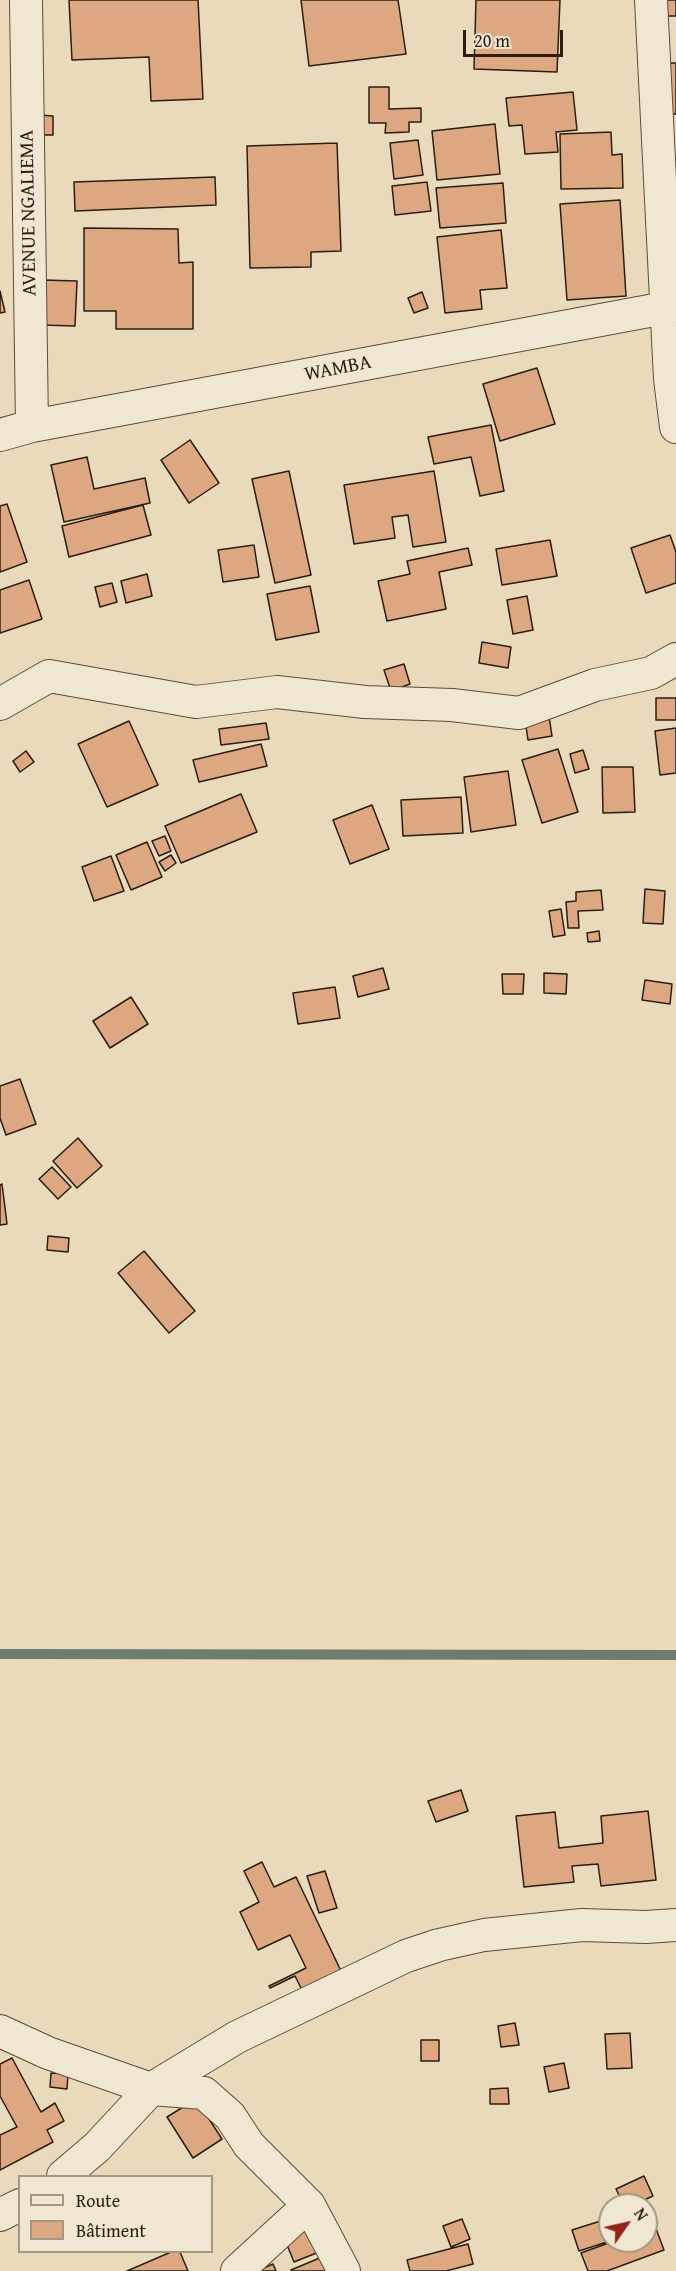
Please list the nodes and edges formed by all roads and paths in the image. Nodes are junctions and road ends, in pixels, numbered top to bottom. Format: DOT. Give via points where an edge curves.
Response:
graph roads {
  1 [pos="26,0"];
  2 [pos="651,0"];
  3 [pos="671,306"];
  4 [pos="32,426"];
  5 [pos="676,427"];
  6 [pos="0,435"];
  7 [pos="676,659"];
  8 [pos="0,705"];
  9 [pos="676,1925"];
  10 [pos="0,2031"];
  11 [pos="151,2089"];
  12 [pos="64,2175"];
  13 [pos="309,2205"];
  14 [pos="18,2206"];
  15 [pos="0,2215"];
  16 [pos="237,2271"];
  17 [pos="344,2271"];
  1 -- 4 [label="street, AVENUE NGALIEMA"];
  2 -- 3 [label="street"];
  3 -- 4 [label="street, WAMBA"];
  3 -- 5 [label="street" via="670,379"];
  4 -- 6 [label="street, WAMBA"];
  7 -- 8 [label="street" via="651,673 595,685 519,713 277,692 196,702 49,676"];
  9 -- 11 [label="street" via="582,1925 484,1935 439,1945 406,1956 237,2037"];
  10 -- 11 [label="street" via="48,2054"];
  11 -- 12 [label="street" via="97,2147"];
  11 -- 13 [label="street" via="204,2093 230,2116 249,2145"];
  13 -- 16 [label="street"];
  13 -- 17 [label="street"];
  14 -- 15 [label="street"];
}
